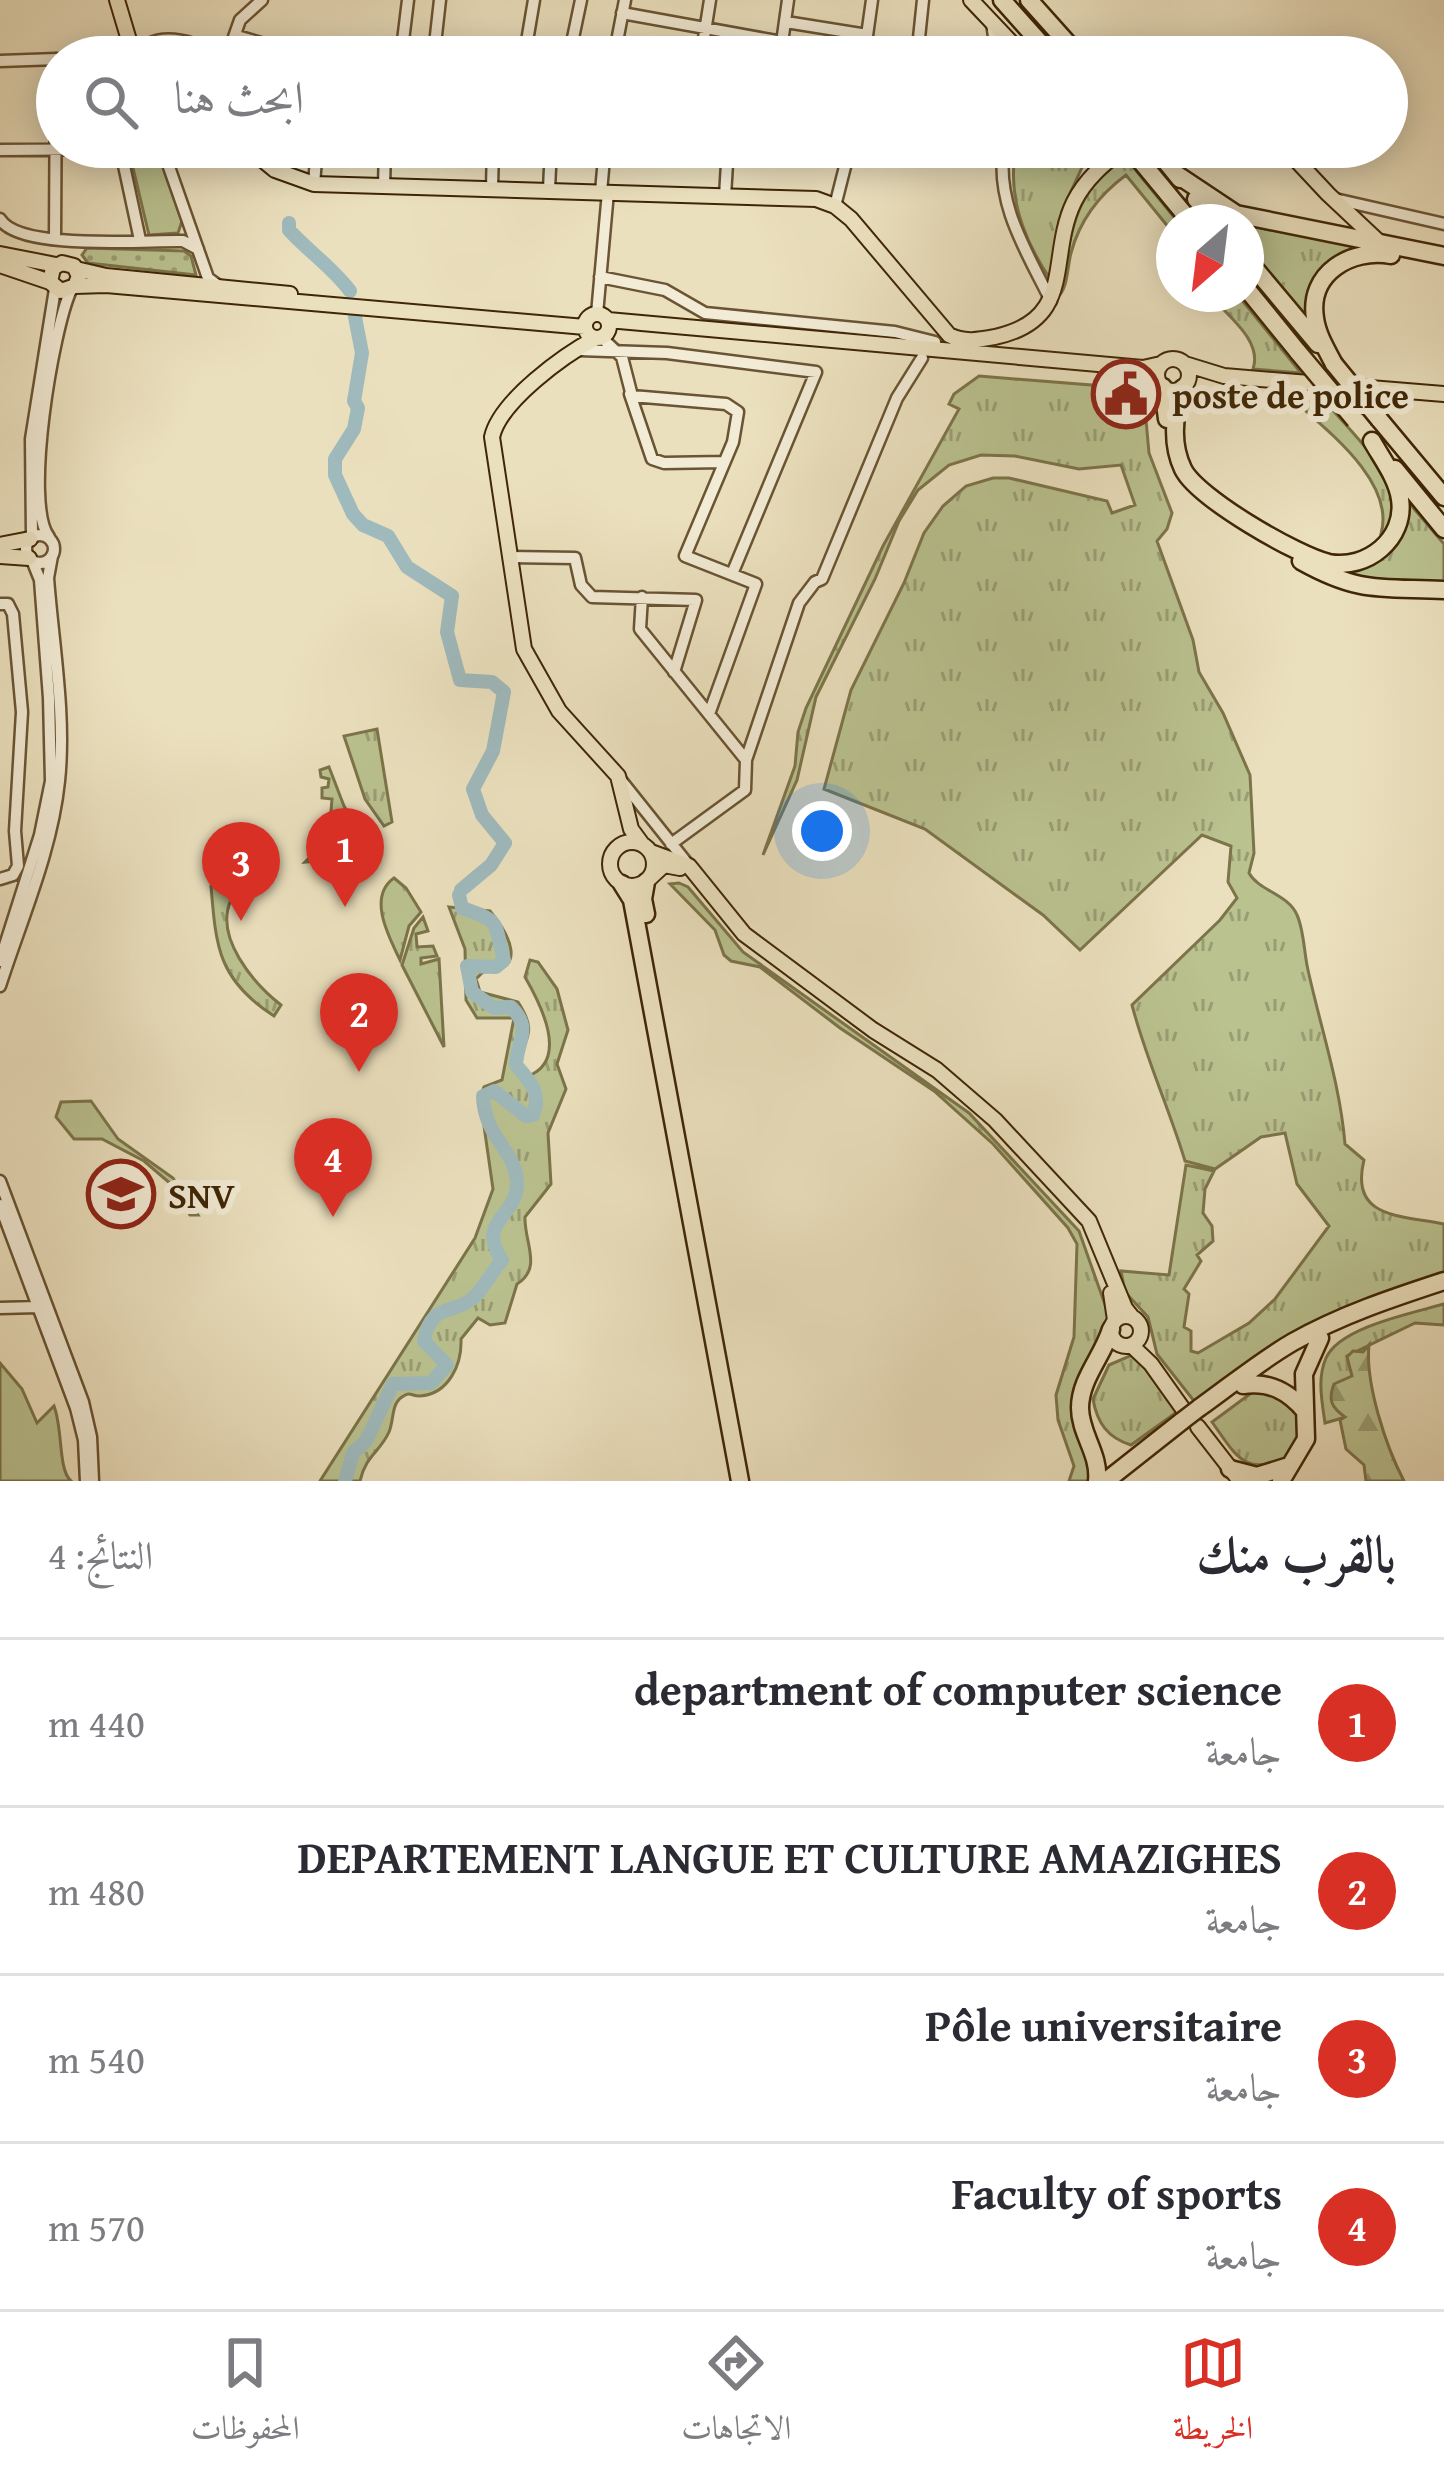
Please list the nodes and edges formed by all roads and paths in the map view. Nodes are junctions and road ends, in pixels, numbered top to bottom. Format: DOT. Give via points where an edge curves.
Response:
graph roads {
  1 [pos="116,0"];
  2 [pos="262,0"];
  3 [pos="408,0"];
  4 [pos="440,0"];
  5 [pos="532,0"];
  6 [pos="581,0"];
  7 [pos="710,0"];
  8 [pos="788,0"];
  9 [pos="872,0"];
  10 [pos="923,0"];
  11 [pos="971,0"];
  12 [pos="1002,0"];
  13 [pos="1029,0"];
  14 [pos="624,7"];
  15 [pos="786,22"];
  16 [pos="992,23"];
  17 [pos="705,30"];
  18 [pos="867,35"];
  19 [pos="127,36"];
  20 [pos="236,36"];
  21 [pos="404,36"];
  22 [pos="436,36"];
  23 [pos="527,36"];
  24 [pos="575,36"];
  25 [pos="704,36"];
  26 [pos="744,36"];
  27 [pos="783,36"];
  28 [pos="919,36"];
  29 [pos="994,36"];
  30 [pos="1005,36"];
  31 [pos="1034,36"];
  32 [pos="1061,36"];
  33 [pos="36,60"];
  34 [pos="0,61"];
  35 [pos="0,150"];
  36 [pos="36,150"];
  37 [pos="57,168"];
  38 [pos="124,168"];
  39 [pos="169,168"];
  40 [pos="273,168"];
  41 [pos="315,168"];
  42 [pos="384,168"];
  43 [pos="492,168"];
  44 [pos="550,168"];
  45 [pos="605,168"];
  46 [pos="727,168"];
  47 [pos="845,168"];
  48 [pos="1003,168"];
  49 [pos="1101,168"];
  50 [pos="1145,168"];
  51 [pos="1171,168"];
  52 [pos="1304,168"];
  53 [pos="1176,174"];
  54 [pos="314,184"];
  55 [pos="384,187"];
  56 [pos="492,188"];
  57 [pos="549,190"];
  58 [pos="604,192"];
  59 [pos="725,196"];
  60 [pos="1176,204"];
  61 [pos="1201,204"];
  62 [pos="835,206"];
  63 [pos="1357,213"];
  64 [pos="0,219"];
  65 [pos="1444,224"];
  66 [pos="1348,238"];
  67 [pos="140,241"];
  68 [pos="63,242"];
  69 [pos="1384,245"];
  70 [pos="198,249"];
  71 [pos="0,254"];
  72 [pos="1444,256"];
  73 [pos="0,265"];
  74 [pos="56,265"];
  75 [pos="203,266"];
  76 [pos="1444,266"];
  77 [pos="76,269"];
  78 [pos="600,277"];
  79 [pos="1264,280"];
  80 [pos="194,284"];
  81 [pos="63,287"];
  82 [pos="223,287"];
  83 [pos="1051,301"];
  84 [pos="1264,311"];
  85 [pos="530,322"];
  86 [pos="596,327"];
  87 [pos="953,338"];
  88 [pos="934,342"];
  89 [pos="578,349"];
  90 [pos="613,350"];
  91 [pos="914,358"];
  92 [pos="1161,364"];
  93 [pos="1185,364"];
  94 [pos="1334,364"];
  95 [pos="1161,386"];
  96 [pos="1183,388"];
  97 [pos="630,394"];
  98 [pos="1444,398"];
  99 [pos="1372,441"];
  100 [pos="724,463"];
  101 [pos="1444,497"];
  102 [pos="1444,529"];
  103 [pos="49,537"];
  104 [pos="31,538"];
  105 [pos="0,545"];
  106 [pos="0,556"];
  107 [pos="52,556"];
  108 [pos="509,557"];
  109 [pos="30,559"];
  110 [pos="732,574"];
  111 [pos="1444,590"];
  112 [pos="643,597"];
  113 [pos="0,604"];
  114 [pos="674,672"];
  115 [pos="50,711"];
  116 [pos="22,712"];
  117 [pos="710,714"];
  118 [pos="746,760"];
  119 [pos="618,776"];
  120 [pos="627,818"];
  121 [pos="25,843"];
  122 [pos="671,844"];
  123 [pos="646,848"];
  124 [pos="611,855"];
  125 [pos="689,866"];
  126 [pos="0,879"];
  127 [pos="648,880"];
  128 [pos="622,884"];
  129 [pos="0,961"];
  130 [pos="0,986"];
  131 [pos="0,1181"];
  132 [pos="0,1205"];
  133 [pos="1444,1281"];
  134 [pos="1444,1292"];
  135 [pos="38,1307"];
  136 [pos="0,1308"];
  137 [pos="1133,1318"];
  138 [pos="1113,1325"];
  139 [pos="1320,1338"];
  140 [pos="1132,1342"];
  141 [pos="1100,1360"];
  142 [pos="1243,1384"];
  143 [pos="1305,1411"];
  144 [pos="1192,1418"];
  145 [pos="1088,1438"];
  146 [pos="1136,1456"];
  147 [pos="1285,1473"];
  148 [pos="1235,1475"];
  149 [pos="89,1481"];
  150 [pos="740,1481"];
  151 [pos="750,1481"];
  152 [pos="1097,1481"];
  153 [pos="1106,1481"];
  154 [pos="1122,1481"];
  1 -- 19 [label="main road"];
  2 -- 20 [label="street" via="240,20"];
  3 -- 21 [label="street"];
  4 -- 22 [label="street"];
  5 -- 23 [label="street"];
  6 -- 24 [label="street"];
  7 -- 17 [label="street"];
  8 -- 15 [label="street"];
  9 -- 18 [label="street"];
  10 -- 28 [label="street"];
  11 -- 16 [label="main road"];
  12 -- 31 [label="highway"];
  13 -- 32 [label="highway"];
  14 -- 17 [label="street"];
  15 -- 18 [label="street"];
  15 -- 27 [label="street"];
  16 -- 29 [label="street"];
  16 -- 30 [label="main road"];
  17 -- 25 [label="street"];
  17 -- 26 [label="street"];
  33 -- 34 [label="street"];
  35 -- 36 [label="street"];
  37 -- 68 [label="street"];
  38 -- 67 [label="street"];
  39 -- 70 [label="street"];
  40 -- 54 [label="main road"];
  41 -- 54 [label="street"];
  42 -- 55 [label="street"];
  43 -- 56 [label="street"];
  44 -- 57 [label="street"];
  45 -- 58 [label="street"];
  46 -- 59 [label="street"];
  47 -- 62 [label="street"];
  48 -- 83 [label="street" via="1014,226"];
  49 -- 83 [label="main road" via="1069,213"];
  50 -- 60 [label="highway"];
  51 -- 53 [label="highway"];
  52 -- 63 [label="main road"];
  53 -- 61 [label="highway"];
  53 -- 66 [label="highway" via="1236,214"];
  54 -- 55 [label="main road"];
  55 -- 56 [label="main road"];
  56 -- 57 [label="main road"];
  57 -- 58 [label="main road"];
  58 -- 59 [label="main road"];
  58 -- 78 [label="street"];
  59 -- 62 [label="main road"];
  62 -- 87 [label="main road"];
  63 -- 65 [label="street"];
  63 -- 66 [label="street" via="1358,232"];
  63 -- 69 [label="main road"];
  64 -- 68 [label="street" via="14,231"];
  66 -- 69 [label="highway"];
  67 -- 68 [label="street"];
  67 -- 70 [label="street" via="184,241"];
  68 -- 74 [label="street"];
  68 -- 77 [label="street"];
  69 -- 72 [label="highway"];
  70 -- 75 [label="street"];
  71 -- 74 [label="main road"];
  73 -- 81 [label="main road"];
  74 -- 77 [label="main road"];
  74 -- 81 [label="main road" via="50,272"];
  75 -- 80 [label="street"];
  75 -- 82 [label="street"];
  76 -- 94 [label="highway" via="1366,254 1331,270 1314,307"];
  77 -- 80 [label="main road"];
  77 -- 81 [label="main road"];
  78 -- 86 [label="street"];
  78 -- 88 [label="street" via="665,290 705,313"];
  79 -- 94 [label="highway"];
  80 -- 82 [label="main road"];
  81 -- 85 [label="main road"];
  81 -- 103 [label="street" via="41,432 41,519"];
  81 -- 104 [label="street" via="31,439"];
  82 -- 86 [label="main road"];
  83 -- 87 [label="main road" via="1012,333"];
  84 -- 99 [label="highway, bridge"];
  85 -- 86 [label="main road"];
  85 -- 89 [label="main road" via="572,331"];
  86 -- 89 [label="main road"];
  86 -- 90 [label="street"];
  86 -- 91 [label="main road"];
  87 -- 88 [label="main road"];
  88 -- 91 [label="main road"];
  89 -- 90 [label="street"];
  89 -- 108 [label="main road" via="495,422"];
  90 -- 97 [label="street"];
  90 -- 110 [label="street" via="817,374"];
  91 -- 92 [label="main road"];
  91 -- 95 [label="main road" via="1120,374"];
  91 -- 118 [label="street" via="822,579 799,603"];
  92 -- 93 [label="main road"];
  92 -- 95 [label="main road"];
  93 -- 96 [label="main road"];
  93 -- 98 [label="main road" via="1224,376"];
  94 -- 101 [label="highway, bridge"];
  95 -- 96 [label="main road"];
  95 -- 111 [label="highway" via="1173,468 1207,508 1352,586"];
  96 -- 98 [label="main road"];
  96 -- 99 [label="highway" via="1175,438 1188,478 1216,504 1326,562 1364,560 1397,525 1397,487"];
  97 -- 100 [label="street" via="657,462"];
  97 -- 100 [label="street" via="734,406 739,422"];
  99 -- 102 [label="highway"];
  100 -- 110 [label="street" via="685,556"];
  103 -- 104 [label="street"];
  103 -- 107 [label="street"];
  104 -- 105 [label="main road"];
  104 -- 109 [label="street"];
  106 -- 109 [label="main road"];
  107 -- 109 [label="street"];
  107 -- 130 [label="street" via="59,780"];
  108 -- 112 [label="street" via="575,558 592,597"];
  108 -- 119 [label="main road" via="518,629 538,681"];
  109 -- 115 [label="street" via="40,580"];
  110 -- 117 [label="street" via="756,584"];
  112 -- 114 [label="street" via="640,629"];
  112 -- 114 [label="street" via="696,600"];
  113 -- 116 [label="street" via="13,614"];
  114 -- 117 [label="street"];
  115 -- 116 [label="street"];
  115 -- 121 [label="street" via="52,764"];
  116 -- 121 [label="street"];
  117 -- 118 [label="street"];
  118 -- 122 [label="street" via="745,790"];
  119 -- 120 [label="main road"];
  119 -- 122 [label="street"];
  120 -- 123 [label="main road"];
  120 -- 124 [label="main road"];
  121 -- 126 [label="street" via="16,872"];
  121 -- 129 [label="street"];
  122 -- 125 [label="street"];
  123 -- 124 [label="main road" via="621,844"];
  123 -- 125 [label="main road"];
  123 -- 127 [label="main road" via="655,862"];
  124 -- 128 [label="main road" via="611,872"];
  125 -- 137 [label="main road" via="744,934 937,1070 994,1120 1089,1221"];
  127 -- 128 [label="main road"];
  127 -- 138 [label="main road" via="664,865 682,870 744,943 990,1125 1083,1225 1116,1307"];
  127 -- 151 [label="highway" via="643,899"];
  128 -- 150 [label="highway" via="632,900"];
  131 -- 149 [label="street" via="82,1402"];
  132 -- 135 [label="street"];
  133 -- 144 [label="highway" via="1322,1327 1265,1359"];
  134 -- 139 [label="highway"];
  135 -- 136 [label="street"];
  135 -- 149 [label="street" via="80,1419"];
  137 -- 138 [label="main road"];
  137 -- 140 [label="main road" via="1139,1325"];
  138 -- 140 [label="main road" via="1113,1339"];
  138 -- 141 [label="highway"];
  139 -- 142 [label="highway"];
  139 -- 143 [label="highway" via="1304,1374"];
  140 -- 141 [label="highway"];
  140 -- 144 [label="main road"];
  141 -- 145 [label="highway" via="1080,1401"];
  142 -- 143 [label="highway" via="1276,1388"];
  142 -- 144 [label="highway"];
  143 -- 147 [label="highway" via="1306,1439"];
  144 -- 146 [label="highway"];
  144 -- 148 [label="main road"];
  144 -- 154 [label="highway"];
  145 -- 146 [label="highway" via="1117,1456"];
  145 -- 152 [label="highway"];
  146 -- 153 [label="highway"];
  147 -- 148 [label="highway"];
}
